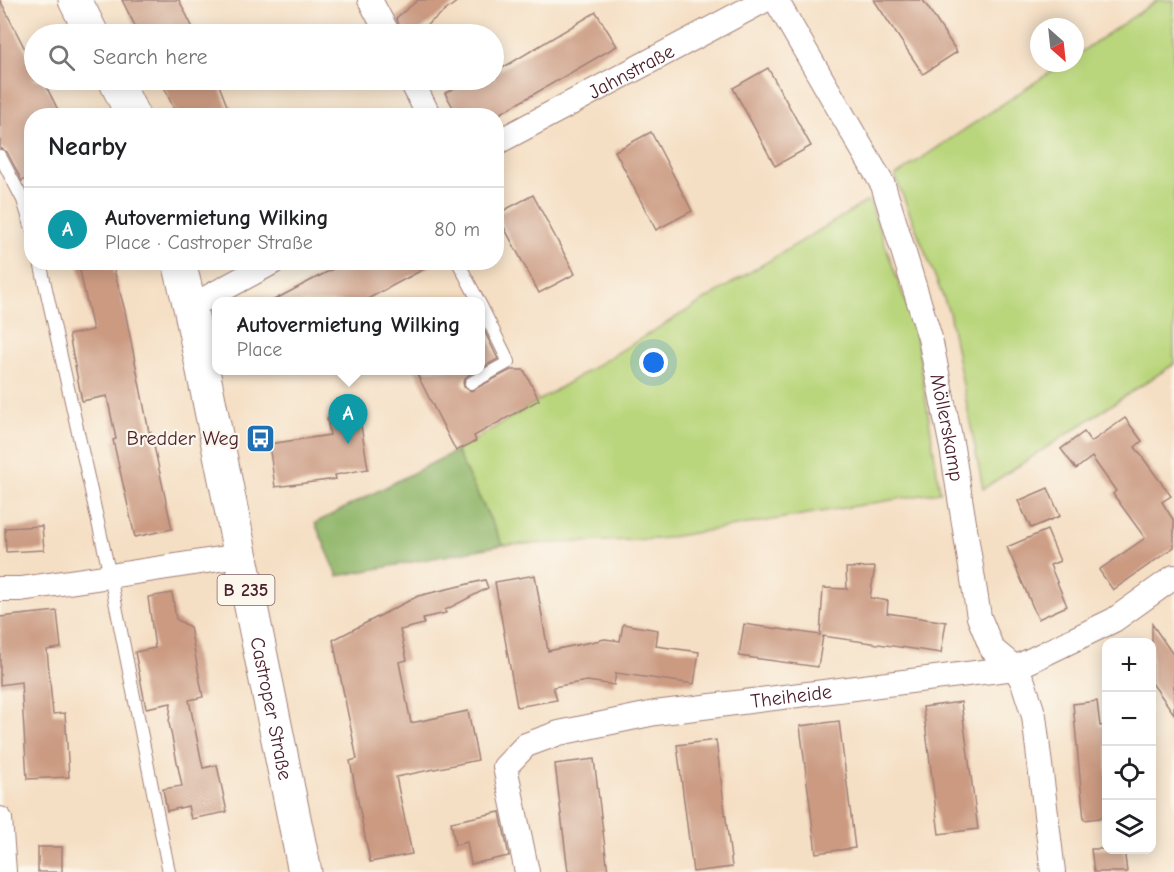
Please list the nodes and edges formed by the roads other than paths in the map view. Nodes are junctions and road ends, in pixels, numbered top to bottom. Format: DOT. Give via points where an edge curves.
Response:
graph roads {
  1 [pos="75,0"];
  2 [pos="370,0"];
  3 [pos="765,0"];
  4 [pos="776,0"];
  5 [pos="739,6"];
  6 [pos="87,24"];
  7 [pos="383,24"];
  8 [pos="120,90"];
  9 [pos="416,90"];
  10 [pos="129,108"];
  11 [pos="425,108"];
  12 [pos="504,138"];
  13 [pos="0,156"];
  14 [pos="24,203"];
  15 [pos="42,270"];
  16 [pos="181,270"];
  17 [pos="258,270"];
  18 [pos="462,270"];
  19 [pos="476,297"];
  20 [pos="190,307"];
  21 [pos="485,315"];
  22 [pos="471,383"];
  23 [pos="239,556"];
  24 [pos="110,576"];
  25 [pos="1174,577"];
  26 [pos="0,589"];
  27 [pos="1015,668"];
  28 [pos="0,819"];
  29 [pos="4,872"];
  30 [pos="169,872"];
  31 [pos="305,872"];
  32 [pos="527,872"];
  33 [pos="1053,872"];
  1 -- 6 [label="main road"];
  2 -- 7 [label="street"];
  3 -- 5 [label="street, Jahnstraße"];
  4 -- 27 [label="street, Möllerskamp" via="883,185 930,338 979,617 992,649"];
  5 -- 12 [label="street, Jahnstraße"];
  8 -- 10 [label="main road"];
  9 -- 11 [label="street"];
  13 -- 14 [label="lane"];
  15 -- 24 [label="lane"];
  16 -- 20 [label="main road, Castroper Straße / B 235"];
  17 -- 20 [label="street"];
  18 -- 19 [label="lane"];
  20 -- 23 [label="main road, Castroper Straße / B 235"];
  21 -- 22 [label="lane" via="509,362"];
  23 -- 24 [label="street"];
  23 -- 31 [label="main road, Castroper Straße / B 235"];
  24 -- 26 [label="street"];
  24 -- 30 [label="lane"];
  25 -- 27 [label="street, Theiheide" via="1114,620"];
  27 -- 32 [label="street, Theiheide" via="656,713 559,733 526,745 505,767"];
  27 -- 33 [label="street, Möllerskamp" via="1034,716"];
  28 -- 29 [label="street"];
}
